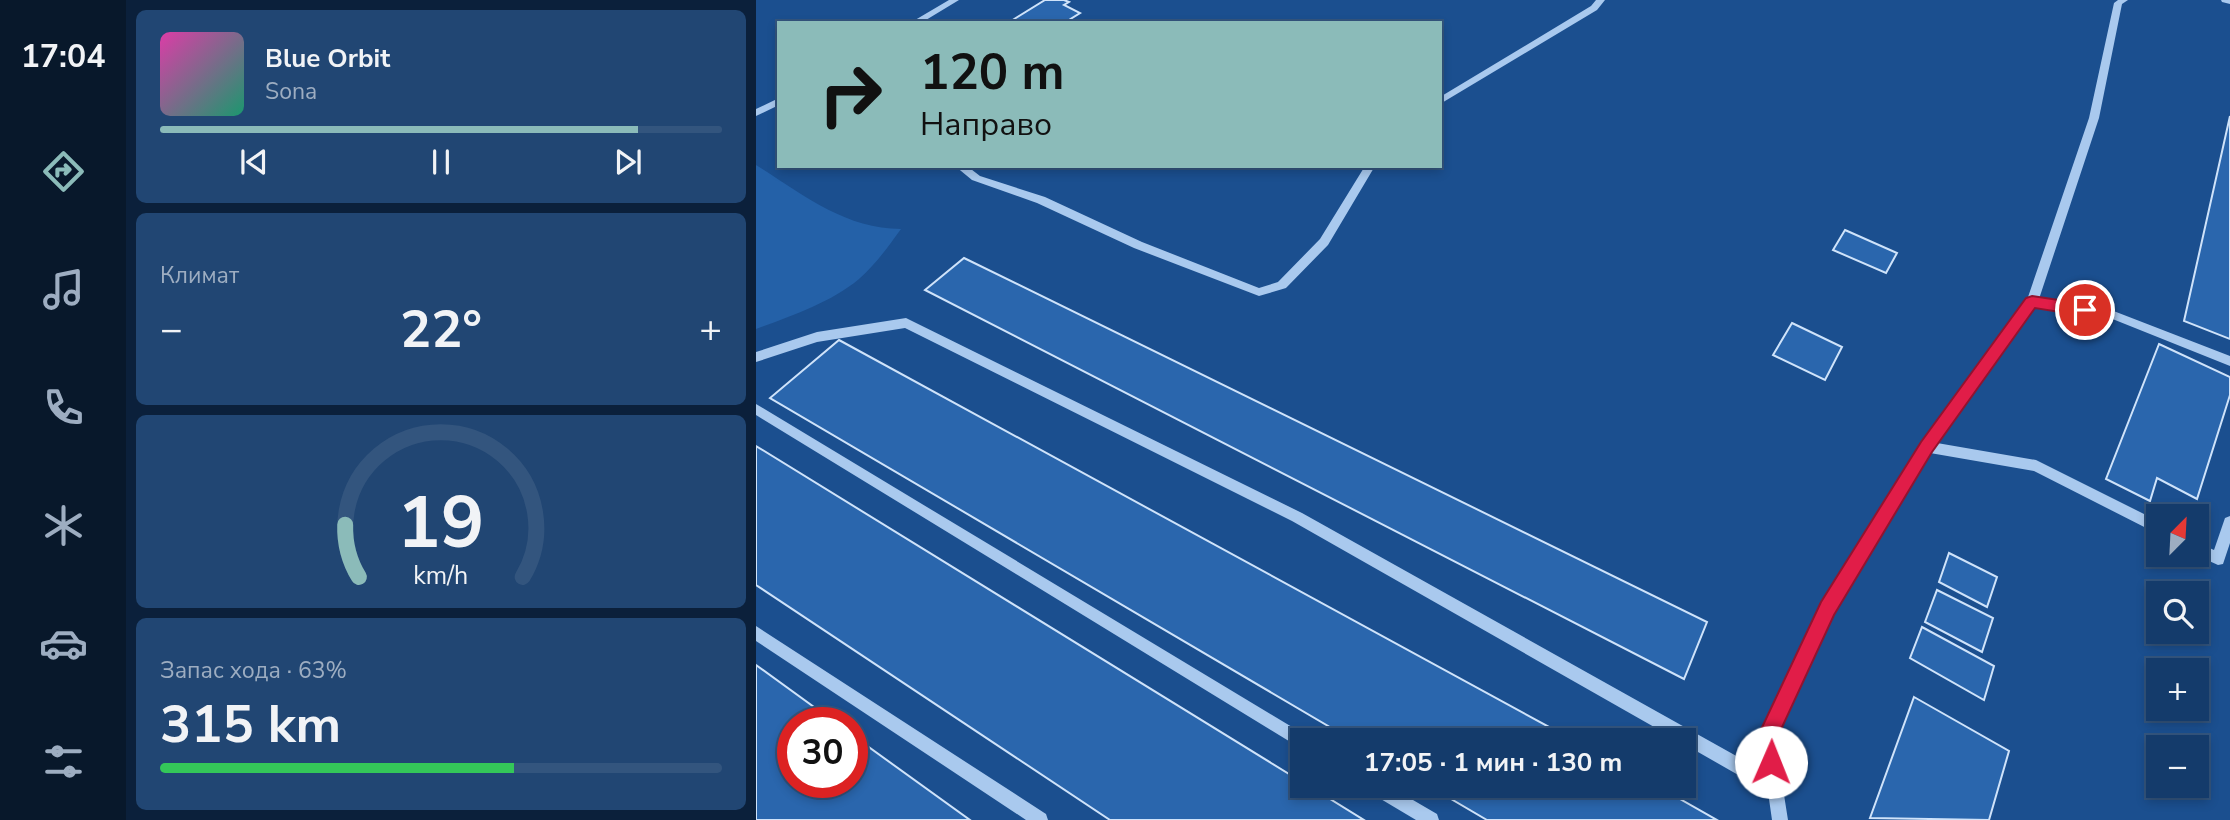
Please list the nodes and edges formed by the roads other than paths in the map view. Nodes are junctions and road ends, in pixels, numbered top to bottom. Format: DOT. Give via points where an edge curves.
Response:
graph roads {
  1 [pos="955,0"];
  2 [pos="1601,0"];
  3 [pos="2124,0"];
  4 [pos="918,21"];
  5 [pos="1442,100"];
  6 [pos="777,102"];
  7 [pos="756,113"];
  8 [pos="963,168"];
  9 [pos="1369,168"];
  10 [pos="2032,302"];
  11 [pos="756,357"];
  12 [pos="2230,361"];
  13 [pos="756,409"];
  14 [pos="1927,447"];
  15 [pos="2146,522"];
  16 [pos="2230,522"];
  17 [pos="2209,554"];
  18 [pos="756,633"];
  19 [pos="1290,734"];
  20 [pos="1774,787"];
  21 [pos="1395,798"];
  22 [pos="1040,820"];
  23 [pos="1431,820"];
  24 [pos="1780,820"];
  1 -- 4 [label="street"];
  2 -- 5 [label="street"];
  3 -- 10 [label="street" via="2118,4 2094,118"];
  6 -- 7 [label="street"];
  8 -- 9 [label="street" via="976,178 1041,200 1138,245 1259,292 1282,285 1324,242"];
  10 -- 12 [label="street" via="2111,314"];
  10 -- 14 [label="street"];
  11 -- 20 [label="street" via="817,337 906,323 1297,517"];
  13 -- 19 [label="street"];
  14 -- 15 [label="street" via="2036,466"];
  14 -- 20 [label="street" via="1827,609 1767,738"];
  16 -- 17 [label="street" via="2218,559"];
  18 -- 22 [label="street"];
  20 -- 24 [label="street"];
  21 -- 23 [label="street"];
}
